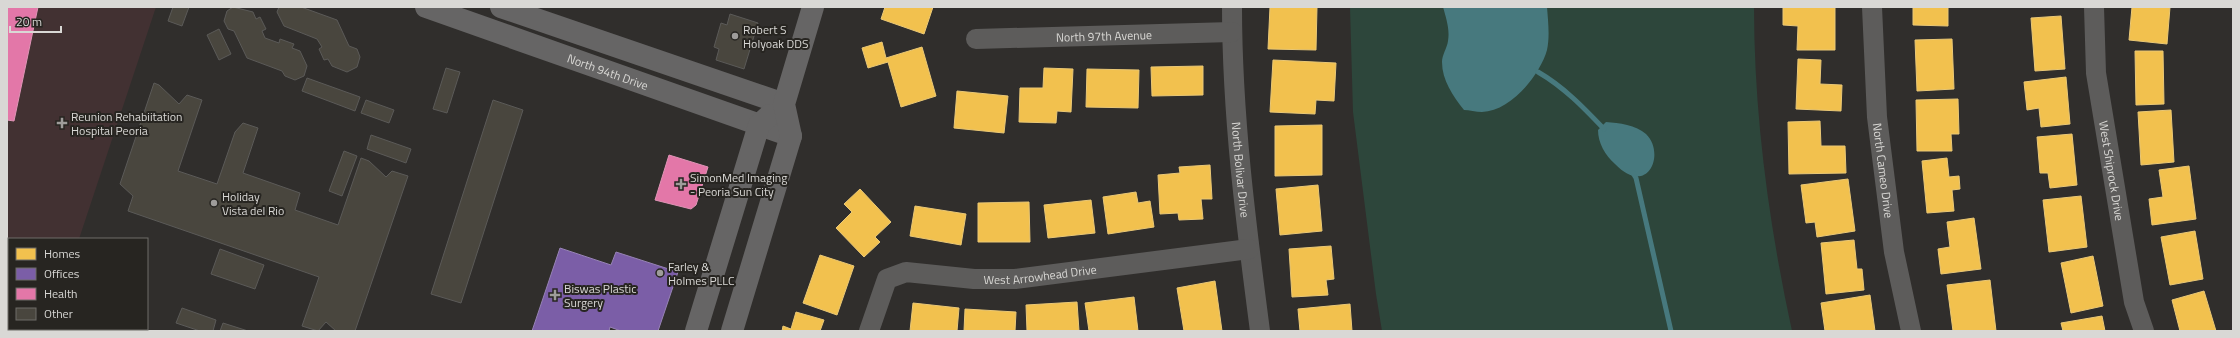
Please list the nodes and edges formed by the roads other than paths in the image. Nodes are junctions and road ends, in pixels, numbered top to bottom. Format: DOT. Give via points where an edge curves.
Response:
graph roads {
  1 [pos="426,7"];
  2 [pos="501,7"];
  3 [pos="813,7"];
  4 [pos="1232,7"];
  5 [pos="1872,7"];
  6 [pos="2094,7"];
  7 [pos="562,28"];
  8 [pos="1232,32"];
  9 [pos="976,39"];
  10 [pos="553,53"];
  11 [pos="656,61"];
  12 [pos="648,85"];
  13 [pos="784,104"];
  14 [pos="759,125"];
  15 [pos="791,136"];
  16 [pos="1249,249"];
  17 [pos="705,304"];
  18 [pos="696,331"];
  19 [pos="706,331"];
  20 [pos="732,331"];
  21 [pos="869,331"];
  22 [pos="1260,331"];
  23 [pos="1911,331"];
  24 [pos="2144,331"];
  1 -- 10 [label="street, North 94th Drive"];
  2 -- 7 [label="street"];
  3 -- 13 [label="street"];
  4 -- 8 [label="street, North Bolivar Drive"];
  5 -- 23 [label="street, North Cameo Drive" via="1878,124 1894,252"];
  6 -- 24 [label="street, West Shiprock Drive" via="2096,72 2134,302"];
  7 -- 10 [label="street"];
  7 -- 11 [label="street"];
  8 -- 9 [label="street, North 97th Avenue"];
  8 -- 16 [label="street, North Bolivar Drive"];
  10 -- 12 [label="street, North 94th Drive"];
  11 -- 12 [label="street"];
  11 -- 13 [label="street"];
  12 -- 14 [label="street, North 94th Drive" via="703,107"];
  13 -- 14 [label="street"];
  13 -- 15 [label="street"];
  14 -- 15 [label="street, North 94th Drive"];
  14 -- 17 [label="street"];
  15 -- 20 [label="street"];
  16 -- 21 [label="street, West Arrowhead Drive" via="1014,279 974,279 906,272 887,280"];
  16 -- 22 [label="street, North Bolivar Drive"];
  17 -- 18 [label="street"];
  17 -- 19 [label="street"];
}
